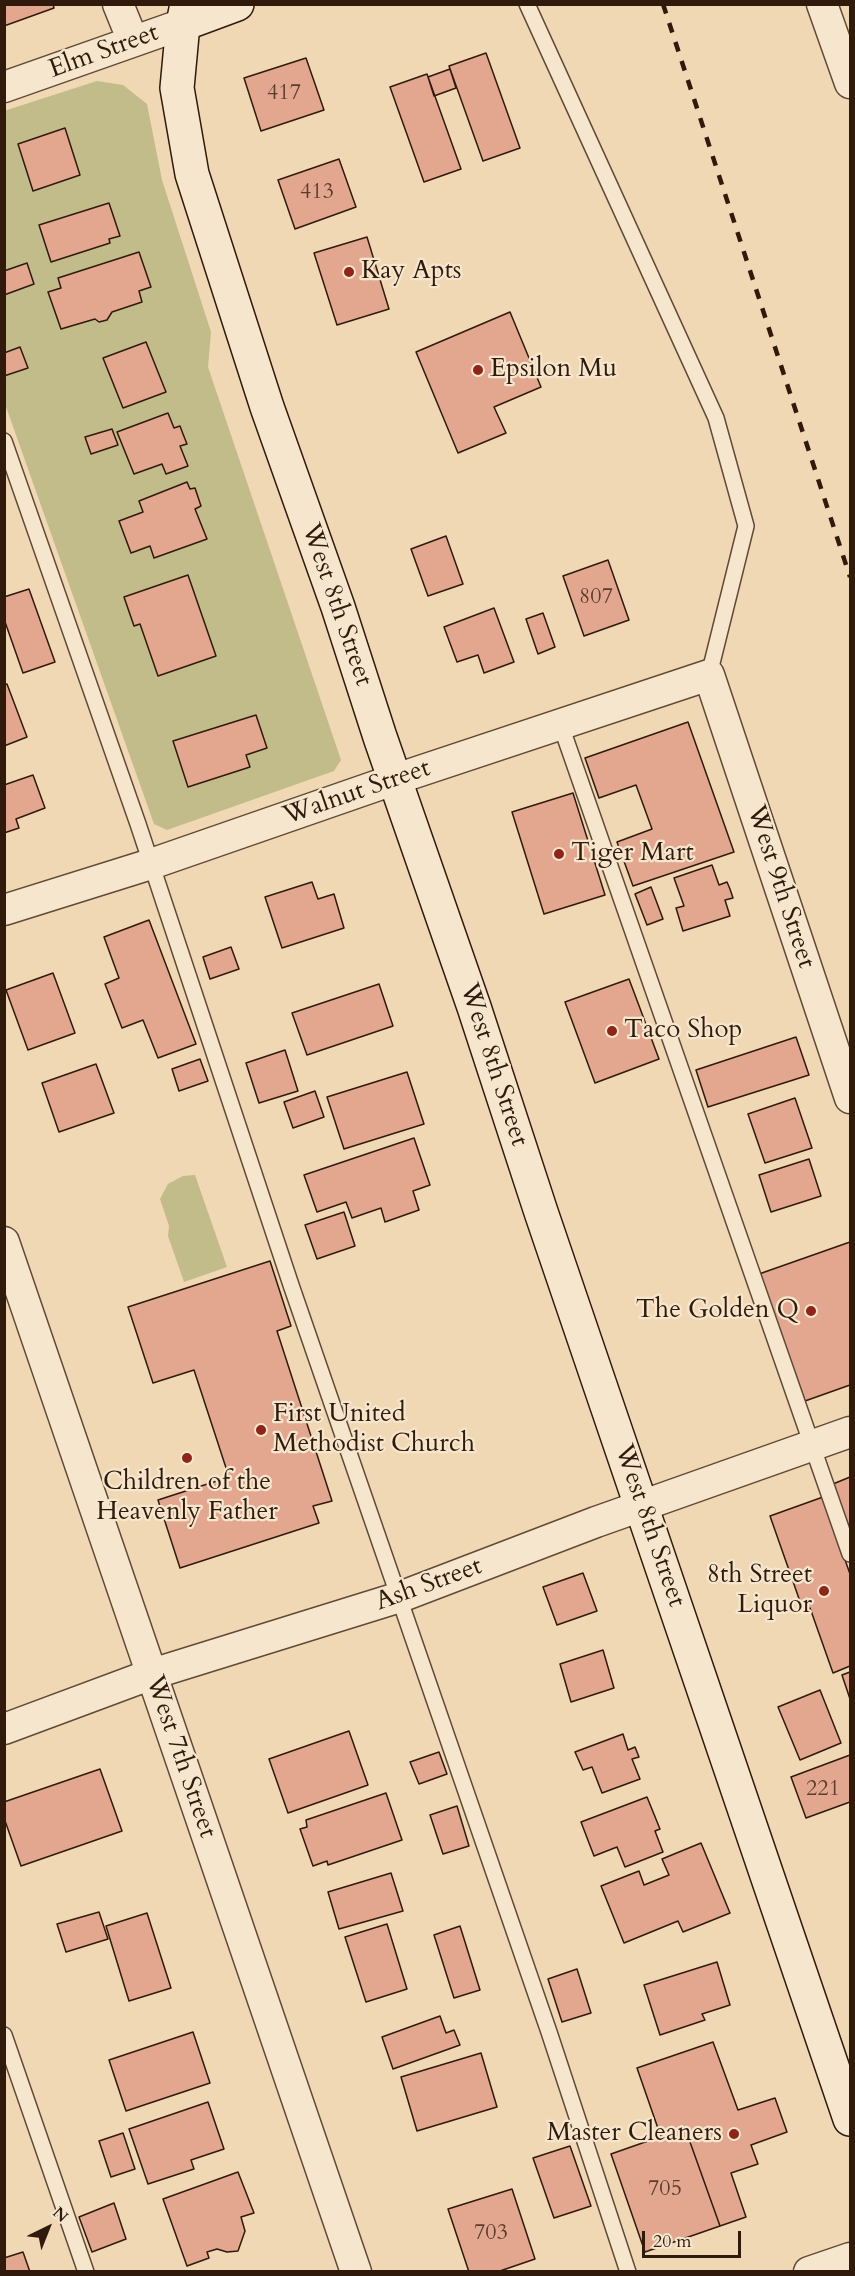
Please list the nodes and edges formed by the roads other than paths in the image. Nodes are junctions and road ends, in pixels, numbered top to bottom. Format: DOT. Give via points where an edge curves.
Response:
graph roads {
  1 [pos="117,4"];
  2 [pos="237,4"];
  3 [pos="527,4"];
  4 [pos="822,4"];
  5 [pos="185,14"];
  6 [pos="133,41"];
  7 [pos="850,83"];
  8 [pos="4,87"];
  9 [pos="4,441"];
  10 [pos="710,675"];
  11 [pos="560,723"];
  12 [pos="396,779"];
  13 [pos="150,864"];
  14 [pos="4,910"];
  15 [pos="850,1098"];
  16 [pos="4,1242"];
  17 [pos="850,1432"];
  18 [pos="814,1446"];
  19 [pos="642,1506"];
  20 [pos="850,1554"];
  21 [pos="400,1598"];
  22 [pos="152,1674"];
  23 [pos="4,1729"];
  24 [pos="4,2035"];
  25 [pos="850,2119"];
  26 [pos="850,2258"];
  27 [pos="86,2271"];
  28 [pos="356,2271"];
  29 [pos="628,2271"];
  30 [pos="809,2271"];
  1 -- 6 [label="street"];
  2 -- 5 [label="main road, Elm Street"];
  3 -- 10 [label="lane" via="716,418 746,526"];
  4 -- 7 [label="street"];
  5 -- 6 [label="street, Elm Street"];
  5 -- 12 [label="main road, West 8th Street" via="177,88 192,174 267,407"];
  6 -- 8 [label="street, Elm Street"];
  9 -- 13 [label="lane"];
  10 -- 11 [label="street, Walnut Street"];
  10 -- 15 [label="street, West 9th Street"];
  11 -- 12 [label="street, Walnut Street"];
  11 -- 18 [label="lane"];
  12 -- 13 [label="street, Walnut Street"];
  12 -- 19 [label="main road, West 8th Street"];
  13 -- 14 [label="street, Walnut Street"];
  13 -- 21 [label="lane"];
  16 -- 22 [label="street, West 7th Street"];
  17 -- 18 [label="street, Ash Street"];
  18 -- 19 [label="street, Ash Street"];
  18 -- 20 [label="lane"];
  19 -- 21 [label="street, Ash Street"];
  19 -- 25 [label="main road, West 8th Street"];
  21 -- 22 [label="street, Ash Street"];
  21 -- 29 [label="lane"];
  22 -- 23 [label="street, Ash Street"];
  22 -- 28 [label="street, West 7th Street"];
  24 -- 27 [label="lane"];
  26 -- 30 [label="street"];
}
